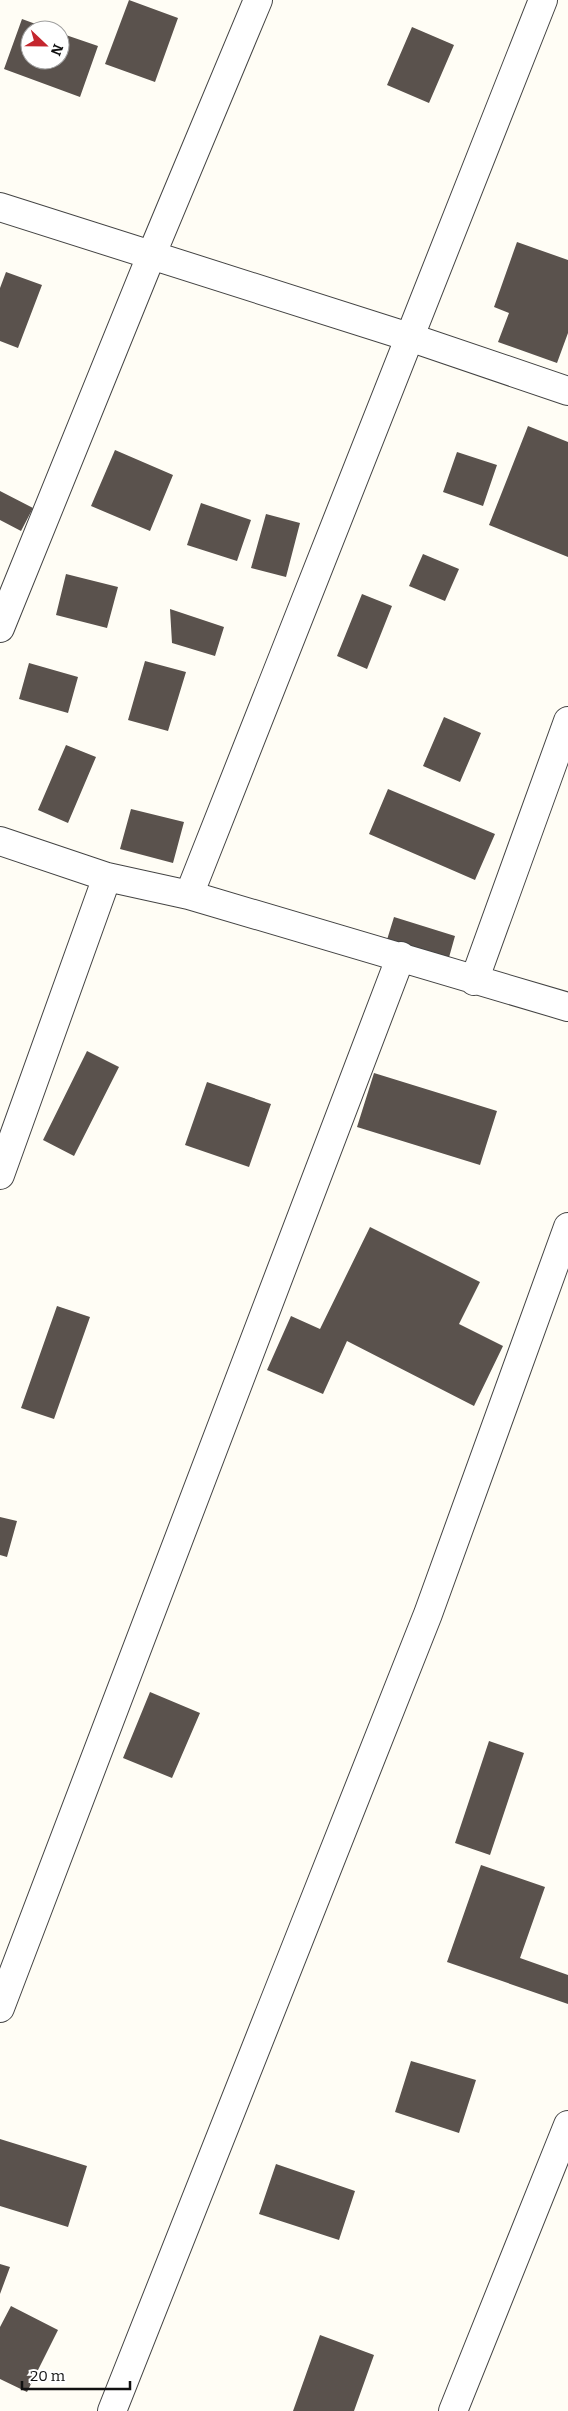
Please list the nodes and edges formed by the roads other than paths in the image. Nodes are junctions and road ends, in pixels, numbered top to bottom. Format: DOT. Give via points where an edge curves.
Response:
graph roads {
  1 [pos="258,0"];
  2 [pos="544,0"];
  3 [pos="0,207"];
  4 [pos="151,256"];
  5 [pos="409,337"];
  6 [pos="568,391"];
  7 [pos="0,628"];
  8 [pos="568,721"];
  9 [pos="0,841"];
  10 [pos="107,877"];
  11 [pos="189,895"];
  12 [pos="401,956"];
  13 [pos="474,981"];
  14 [pos="568,1007"];
  15 [pos="0,1174"];
  16 [pos="568,1227"];
  17 [pos="0,2008"];
  18 [pos="568,2124"];
  19 [pos="112,2411"];
  20 [pos="453,2411"];
  1 -- 4 [label="street"];
  2 -- 5 [label="street"];
  3 -- 4 [label="street"];
  4 -- 5 [label="street"];
  4 -- 7 [label="street"];
  5 -- 6 [label="street"];
  5 -- 11 [label="street"];
  8 -- 13 [label="street"];
  9 -- 10 [label="street"];
  10 -- 11 [label="street"];
  10 -- 15 [label="street"];
  11 -- 12 [label="street"];
  12 -- 13 [label="street"];
  12 -- 17 [label="street"];
  13 -- 14 [label="street"];
  16 -- 19 [label="street" via="428,1614"];
  18 -- 20 [label="street"];
}
